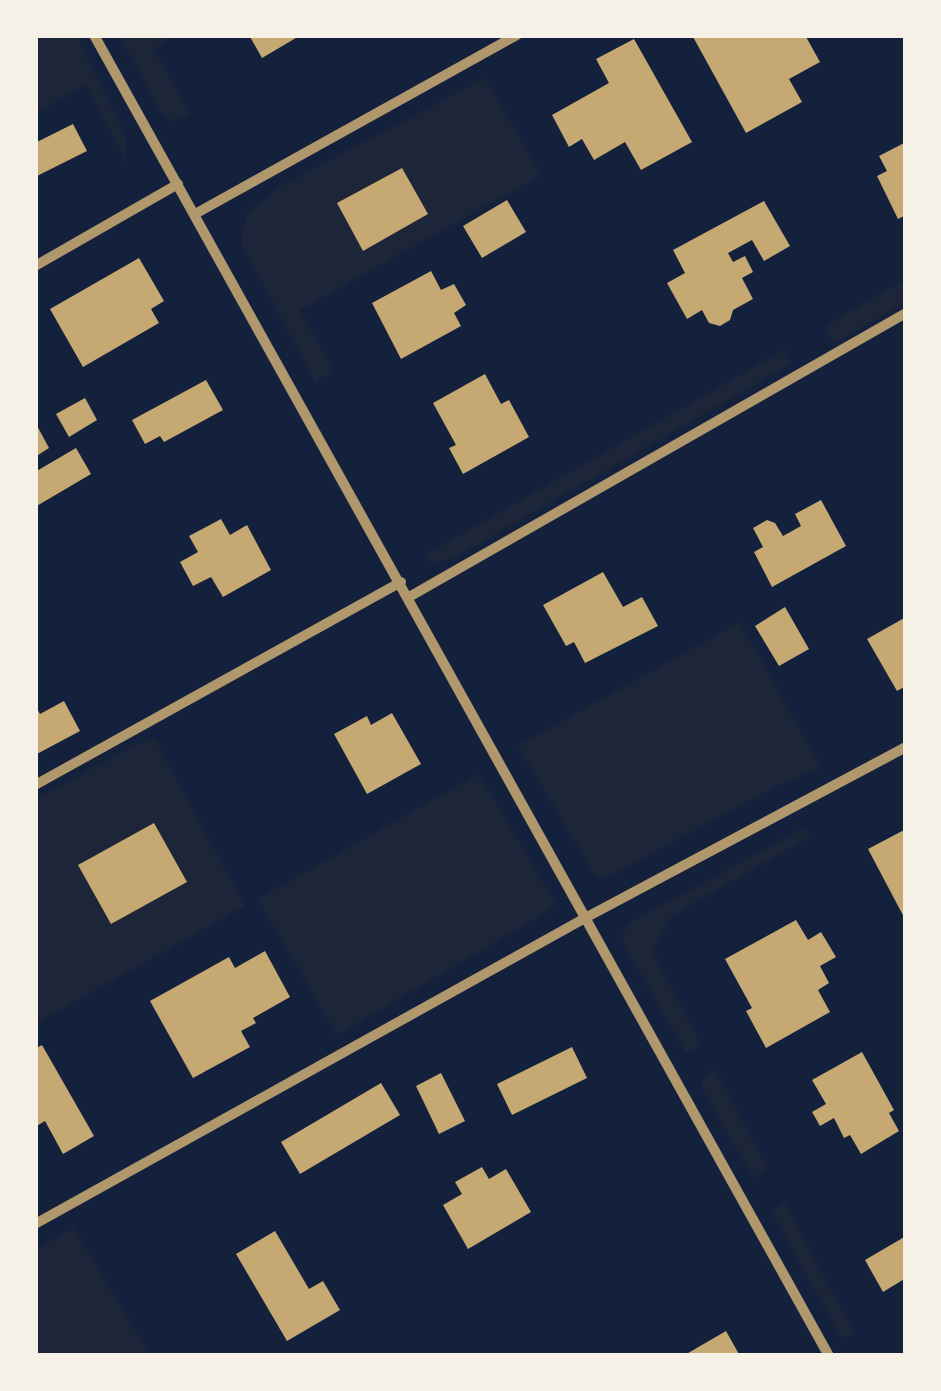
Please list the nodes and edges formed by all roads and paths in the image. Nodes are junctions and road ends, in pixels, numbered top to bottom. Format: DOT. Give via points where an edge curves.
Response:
graph roads {
  1 [pos="94,35"];
  2 [pos="517,35"];
  3 [pos="178,184"];
  4 [pos="195,214"];
  5 [pos="35,266"];
  6 [pos="906,314"];
  7 [pos="401,582"];
  8 [pos="410,597"];
  9 [pos="906,747"];
  10 [pos="35,785"];
  11 [pos="586,917"];
  12 [pos="35,1224"];
  13 [pos="828,1356"];
  1 -- 3 [label="street"];
  2 -- 4 [label="street"];
  3 -- 4 [label="street"];
  3 -- 5 [label="street"];
  4 -- 7 [label="street"];
  6 -- 8 [label="street"];
  7 -- 8 [label="street"];
  7 -- 10 [label="street"];
  8 -- 11 [label="street"];
  9 -- 11 [label="street"];
  11 -- 12 [label="street"];
  11 -- 13 [label="street"];
}
